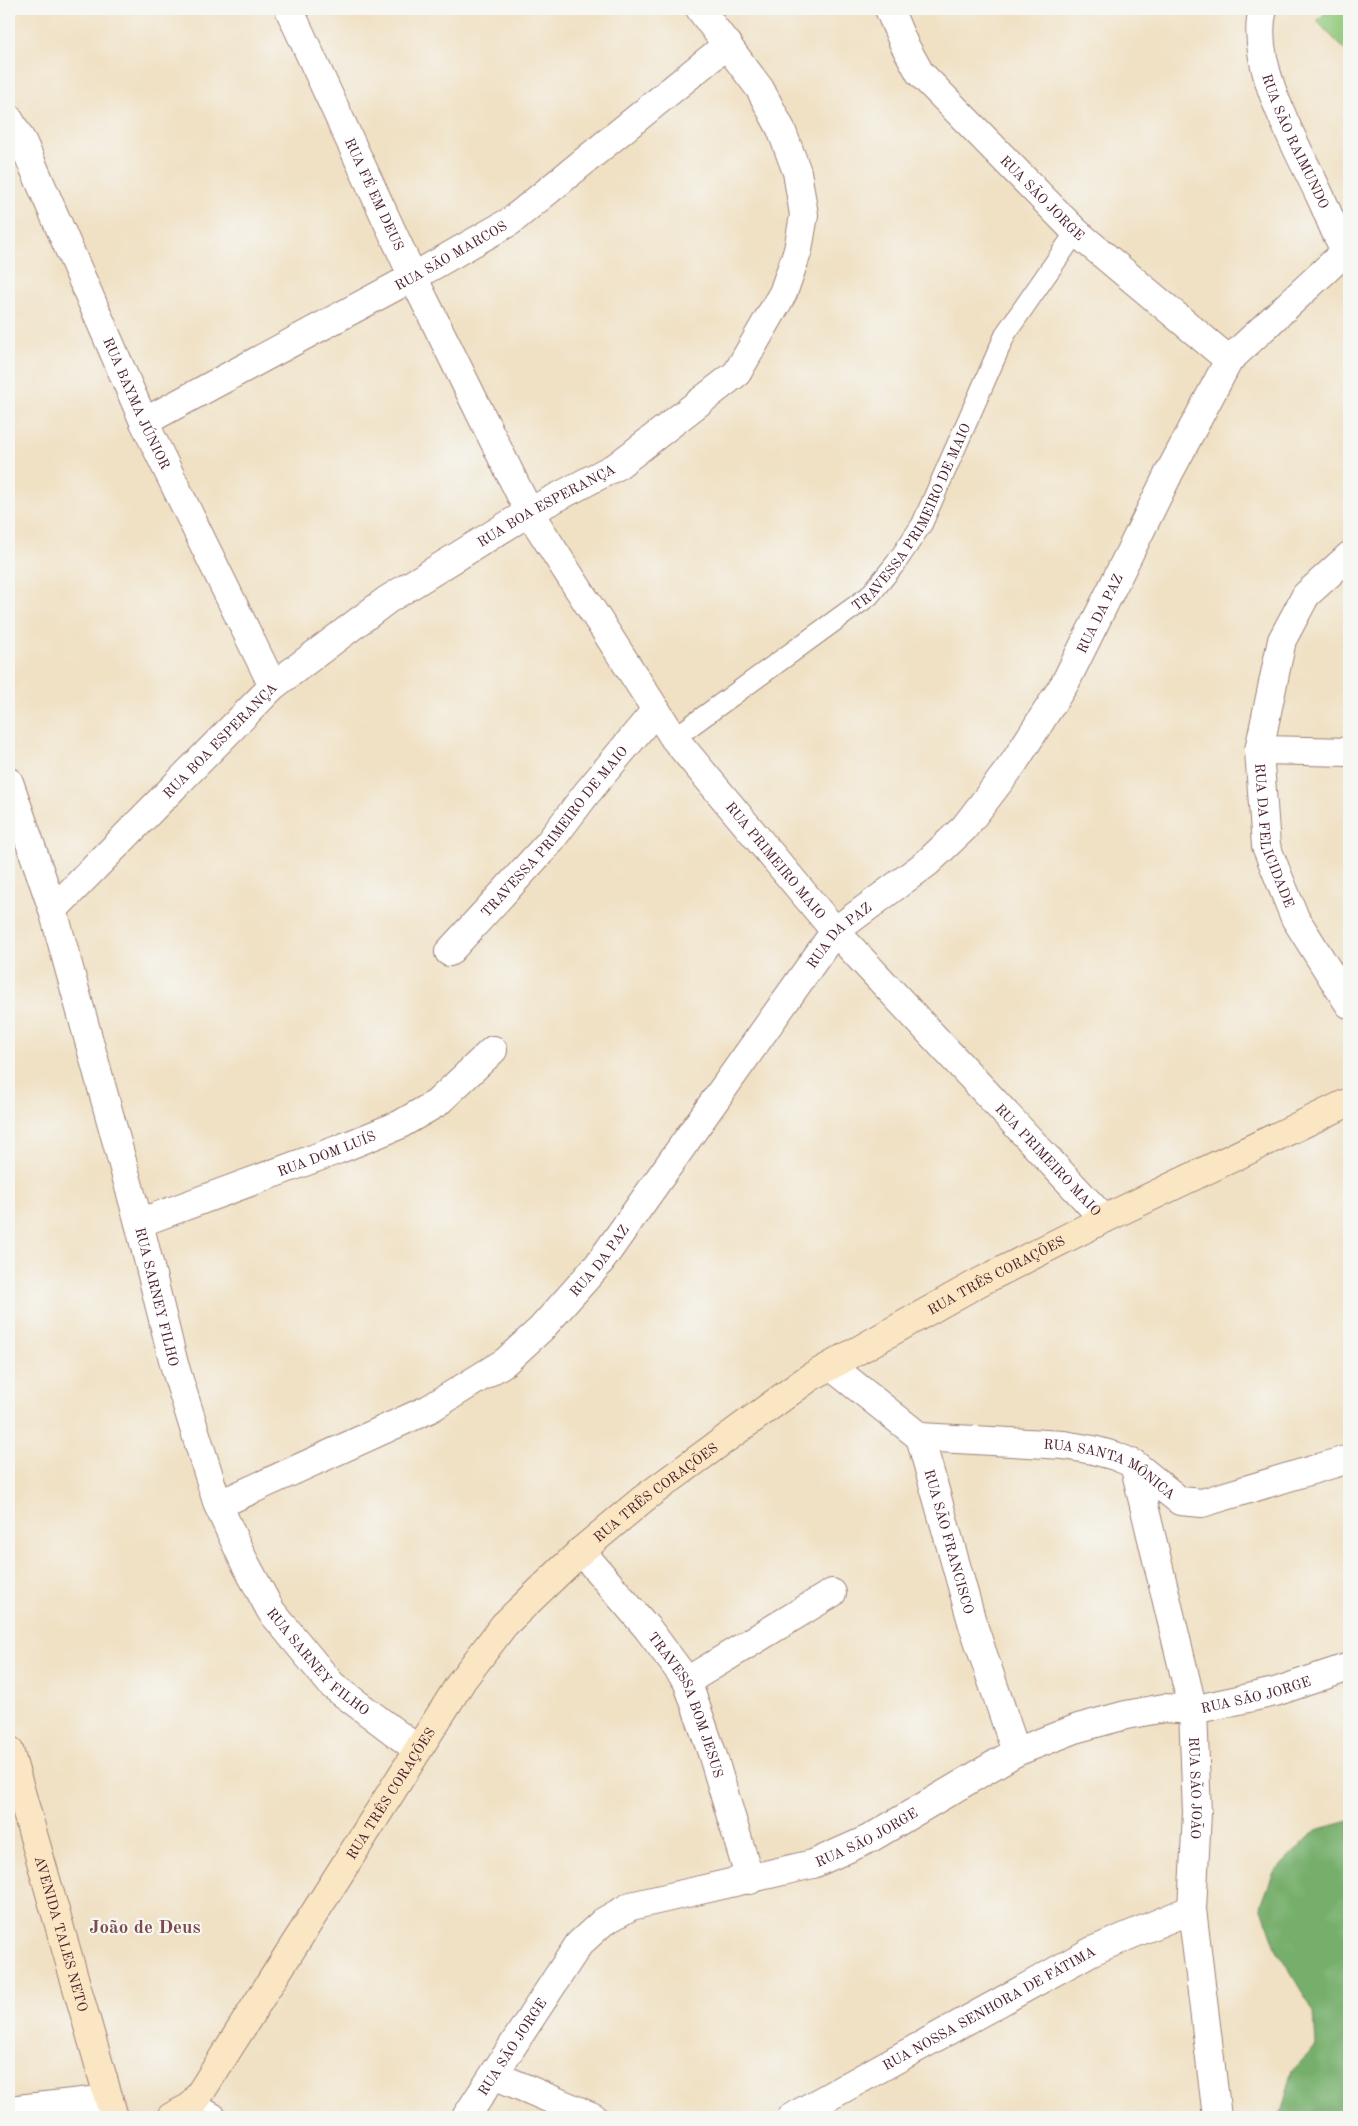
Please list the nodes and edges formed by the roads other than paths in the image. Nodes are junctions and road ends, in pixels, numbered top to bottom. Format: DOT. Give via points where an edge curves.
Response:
graph roads {
  1 [pos="289,9"];
  2 [pos="700,9"];
  3 [pos="888,9"];
  4 [pos="1256,13"];
  5 [pos="728,44"];
  6 [pos="9,119"];
  7 [pos="1076,232"];
  8 [pos="1348,253"];
  9 [pos="413,277"];
  10 [pos="1229,360"];
  11 [pos="144,422"];
  12 [pos="529,512"];
  13 [pos="1349,556"];
  14 [pos="273,686"];
  15 [pos="656,710"];
  16 [pos="674,738"];
  17 [pos="1259,750"];
  18 [pos="1349,752"];
  19 [pos="9,782"];
  20 [pos="54,910"];
  21 [pos="835,931"];
  22 [pos="449,952"];
  23 [pos="1349,1004"];
  24 [pos="493,1050"];
  25 [pos="1349,1102"];
  26 [pos="1104,1219"];
  27 [pos="139,1223"];
  28 [pos="832,1367"];
  29 [pos="920,1437"];
  30 [pos="1349,1459"];
  31 [pos="1134,1464"];
  32 [pos="218,1505"];
  33 [pos="581,1551"];
  34 [pos="832,1593"];
  35 [pos="1349,1667"];
  36 [pos="687,1681"];
  37 [pos="1193,1710"];
  38 [pos="417,1749"];
  39 [pos="9,1750"];
  40 [pos="1016,1752"];
  41 [pos="750,1880"];
  42 [pos="1192,1909"];
  43 [pos="494,2075"];
  44 [pos="112,2108"];
  45 [pos="9,2110"];
  46 [pos="192,2113"];
  47 [pos="466,2117"];
  48 [pos="593,2117"];
  49 [pos="792,2117"];
  50 [pos="1217,2117"];
  1 -- 9 [label="street, RUA FÉ EM DEUS"];
  2 -- 5 [label="street, RUA BOA ESPERANÇA"];
  3 -- 7 [label="street, RUA SÃO JORGE" via="920,72"];
  4 -- 8 [label="street, RUA SÃO RAIMUNDO" via="1273,95"];
  5 -- 9 [label="street, RUA SÃO MARCOS" via="511,221"];
  5 -- 12 [label="street, RUA BOA ESPERANÇA" via="764,97 781,129 797,172 804,216 798,250 783,293 737,373 617,466"];
  6 -- 11 [label="street, RUA BAYMA JÚNIOR" via="23,144"];
  7 -- 10 [label="street, RUA SÃO JORGE"];
  7 -- 16 [label="lane, TRAVESSA PRIMEIRO DE MAIO" via="1006,334 922,524 896,563 869,596"];
  8 -- 10 [label="street, RUA DA PAZ"];
  9 -- 11 [label="street, RUA SÃO MARCOS"];
  9 -- 12 [label="street, RUA FÉ EM DEUS"];
  10 -- 21 [label="street, RUA DA PAZ" via="1065,683 1013,764 964,828 927,864"];
  11 -- 14 [label="street, RUA BAYMA JÚNIOR"];
  12 -- 14 [label="street, RUA BOA ESPERANÇA" via="387,600"];
  12 -- 15 [label="street, RUA PRIMEIRO MAIO"];
  13 -- 17 [label="street, RUA DA FELICIDADE" via="1306,595 1282,640"];
  14 -- 20 [label="street, RUA BOA ESPERANÇA"];
  15 -- 16 [label="street, RUA PRIMEIRO MAIO"];
  15 -- 22 [label="street, TRAVESSA PRIMEIRO DE MAIO" via="548,844"];
  16 -- 21 [label="street, RUA PRIMEIRO MAIO"];
  17 -- 18 [label="street"];
  17 -- 23 [label="street, RUA DA FELICIDADE" via="1266,846 1295,918"];
  19 -- 20 [label="street, RUA SARNEY FILHO"];
  20 -- 27 [label="street, RUA SARNEY FILHO"];
  21 -- 26 [label="street, RUA PRIMEIRO MAIO"];
  21 -- 32 [label="street, RUA DA PAZ" via="598,1265 541,1329 506,1362 430,1409"];
  24 -- 27 [label="street, RUA DOM LUÍS" via="437,1103 399,1125"];
  25 -- 26 [label="street, RUA TRÊS CORAÇÕES"];
  26 -- 28 [label="street, RUA TRÊS CORAÇÕES" via="978,1283"];
  27 -- 32 [label="street, RUA SARNEY FILHO" via="174,1364"];
  28 -- 29 [label="street"];
  28 -- 33 [label="street, RUA TRÊS CORAÇÕES" via="809,1378 643,1499"];
  29 -- 31 [label="street, RUA SANTA MÔNICA" via="1064,1445 1115,1456"];
  29 -- 40 [label="street, RUA SÃO FRANCISCO" via="972,1622"];
  30 -- 31 [label="street, RUA SANTA MÔNICA" via="1202,1503 1180,1501"];
  31 -- 37 [label="street, RUA SÃO JOÃO"];
  32 -- 38 [label="street, RUA SARNEY FILHO" via="244,1561 277,1619 332,1685"];
  33 -- 36 [label="street, TRAVESSA BOM JESUS" via="648,1629"];
  33 -- 38 [label="street, RUA TRÊS CORAÇÕES" via="504,1625 463,1679"];
  34 -- 36 [label="street"];
  35 -- 37 [label="street, RUA SÃO JORGE" via="1275,1692"];
  36 -- 41 [label="street, TRAVESSA BOM JESUS"];
  37 -- 40 [label="street, RUA SÃO JORGE" via="1164,1708 1126,1715 1078,1728"];
  37 -- 42 [label="street, RUA SÃO JOÃO" via="1197,1813"];
  38 -- 46 [label="street, RUA TRÊS CORAÇÕES"];
  39 -- 44 [label="street, AVENIDA TALES NETO"];
  40 -- 41 [label="street, RUA SÃO JORGE" via="869,1839 814,1864"];
  41 -- 43 [label="street, RUA SÃO JORGE" via="631,1906 604,1922 579,1944"];
  42 -- 49 [label="street, RUA NOSSA SENHORA DE FÁTIMA" via="1092,1951"];
  42 -- 50 [label="street, RUA SÃO JOÃO"];
  43 -- 47 [label="street, RUA SÃO JORGE"];
  43 -- 48 [label="street"];
  44 -- 45 [label="street"];
}
